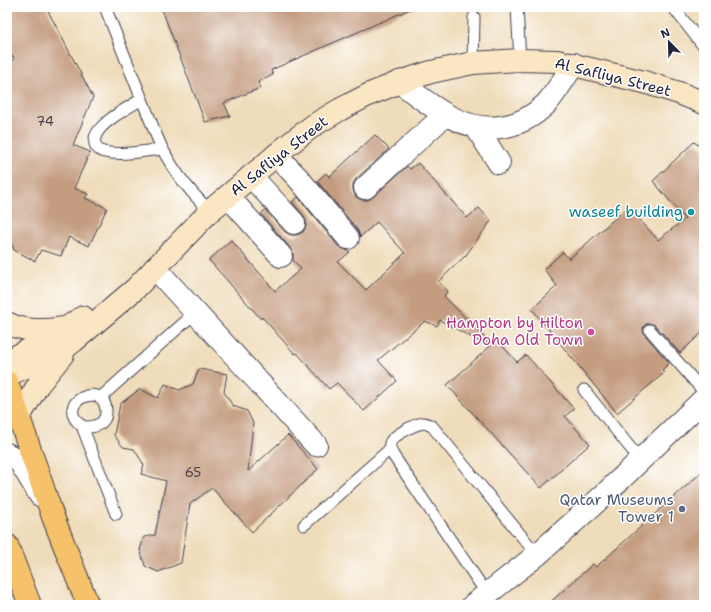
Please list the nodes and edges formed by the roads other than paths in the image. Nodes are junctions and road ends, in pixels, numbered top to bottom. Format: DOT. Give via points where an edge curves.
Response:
graph roads {
  1 [pos="105,7"];
  2 [pos="673,7"];
  3 [pos="517,8"];
  4 [pos="474,17"];
  5 [pos="701,43"];
  6 [pos="520,60"];
  7 [pos="473,63"];
  8 [pos="574,64"];
  9 [pos="400,82"];
  10 [pos="142,100"];
  11 [pos="704,103"];
  12 [pos="445,115"];
  13 [pos="476,127"];
  14 [pos="162,149"];
  15 [pos="276,155"];
  16 [pos="499,162"];
  17 [pos="251,176"];
  18 [pos="365,188"];
  19 [pos="228,196"];
  20 [pos="210,211"];
  21 [pos="294,223"];
  22 [pos="348,238"];
  23 [pos="281,256"];
  24 [pos="155,268"];
  25 [pos="196,312"];
  26 [pos="7,323"];
  27 [pos="650,330"];
  28 [pos="71,334"];
  29 [pos="7,361"];
  30 [pos="7,375"];
  31 [pos="7,382"];
  32 [pos="584,390"];
  33 [pos="704,392"];
  34 [pos="100,398"];
  35 [pos="704,399"];
  36 [pos="19,417"];
  37 [pos="82,426"];
  38 [pos="316,445"];
  39 [pos="390,449"];
  40 [pos="7,454"];
  41 [pos="640,460"];
  42 [pos="116,514"];
  43 [pos="53,517"];
  44 [pos="304,525"];
  45 [pos="7,545"];
  46 [pos="537,555"];
  47 [pos="480,600"];
  48 [pos="30,605"];
  49 [pos="88,605"];
  1 -- 10 [label="lane"];
  2 -- 5 [label="lane"];
  3 -- 6 [label="lane"];
  4 -- 7 [label="lane"];
  6 -- 7 [label="street, Al Safliya Street"];
  6 -- 8 [label="street, Al Safliya Street"];
  7 -- 9 [label="street, Al Safliya Street"];
  8 -- 11 [label="street, Al Safliya Street" via="644,82"];
  8 -- 13 [label="street" via="546,103 532,116 496,128"];
  9 -- 12 [label="street"];
  9 -- 15 [label="street, Al Safliya Street" via="341,108 314,125"];
  10 -- 14 [label="lane"];
  10 -- 14 [label="lane" via="102,125 95,138 97,148 112,153"];
  12 -- 13 [label="street"];
  12 -- 18 [label="street"];
  13 -- 16 [label="street"];
  14 -- 20 [label="lane" via="178,177"];
  15 -- 17 [label="street, Al Safliya Street"];
  15 -- 22 [label="street"];
  17 -- 19 [label="street, Al Safliya Street"];
  17 -- 21 [label="street"];
  19 -- 20 [label="street, Al Safliya Street"];
  19 -- 23 [label="street"];
  20 -- 24 [label="street, Al Safliya Street"];
  24 -- 25 [label="street"];
  24 -- 28 [label="street, Al Safliya Street" via="124,300"];
  25 -- 34 [label="lane"];
  25 -- 38 [label="street"];
  26 -- 28 [label="street" via="18,328"];
  27 -- 33 [label="lane"];
  28 -- 29 [label="street, Al Safliya Street" via="46,341"];
  28 -- 30 [label="street, Al Safliya Street" via="57,354"];
  28 -- 36 [label="street"];
  31 -- 36 [label="main road"];
  32 -- 41 [label="lane"];
  34 -- 37 [label="lane" via="104,403 106,417 96,427"];
  34 -- 37 [label="lane" via="87,395 76,402 74,416"];
  35 -- 41 [label="street"];
  36 -- 43 [label="main road"];
  37 -- 42 [label="lane"];
  39 -- 44 [label="lane"];
  39 -- 46 [label="lane" via="390,442 394,436 422,423 432,426"];
  39 -- 47 [label="lane"];
  40 -- 43 [label="street" via="20,462"];
  41 -- 46 [label="street"];
  43 -- 49 [label="main road"];
  45 -- 48 [label="main road"];
  46 -- 47 [label="street"];
}
